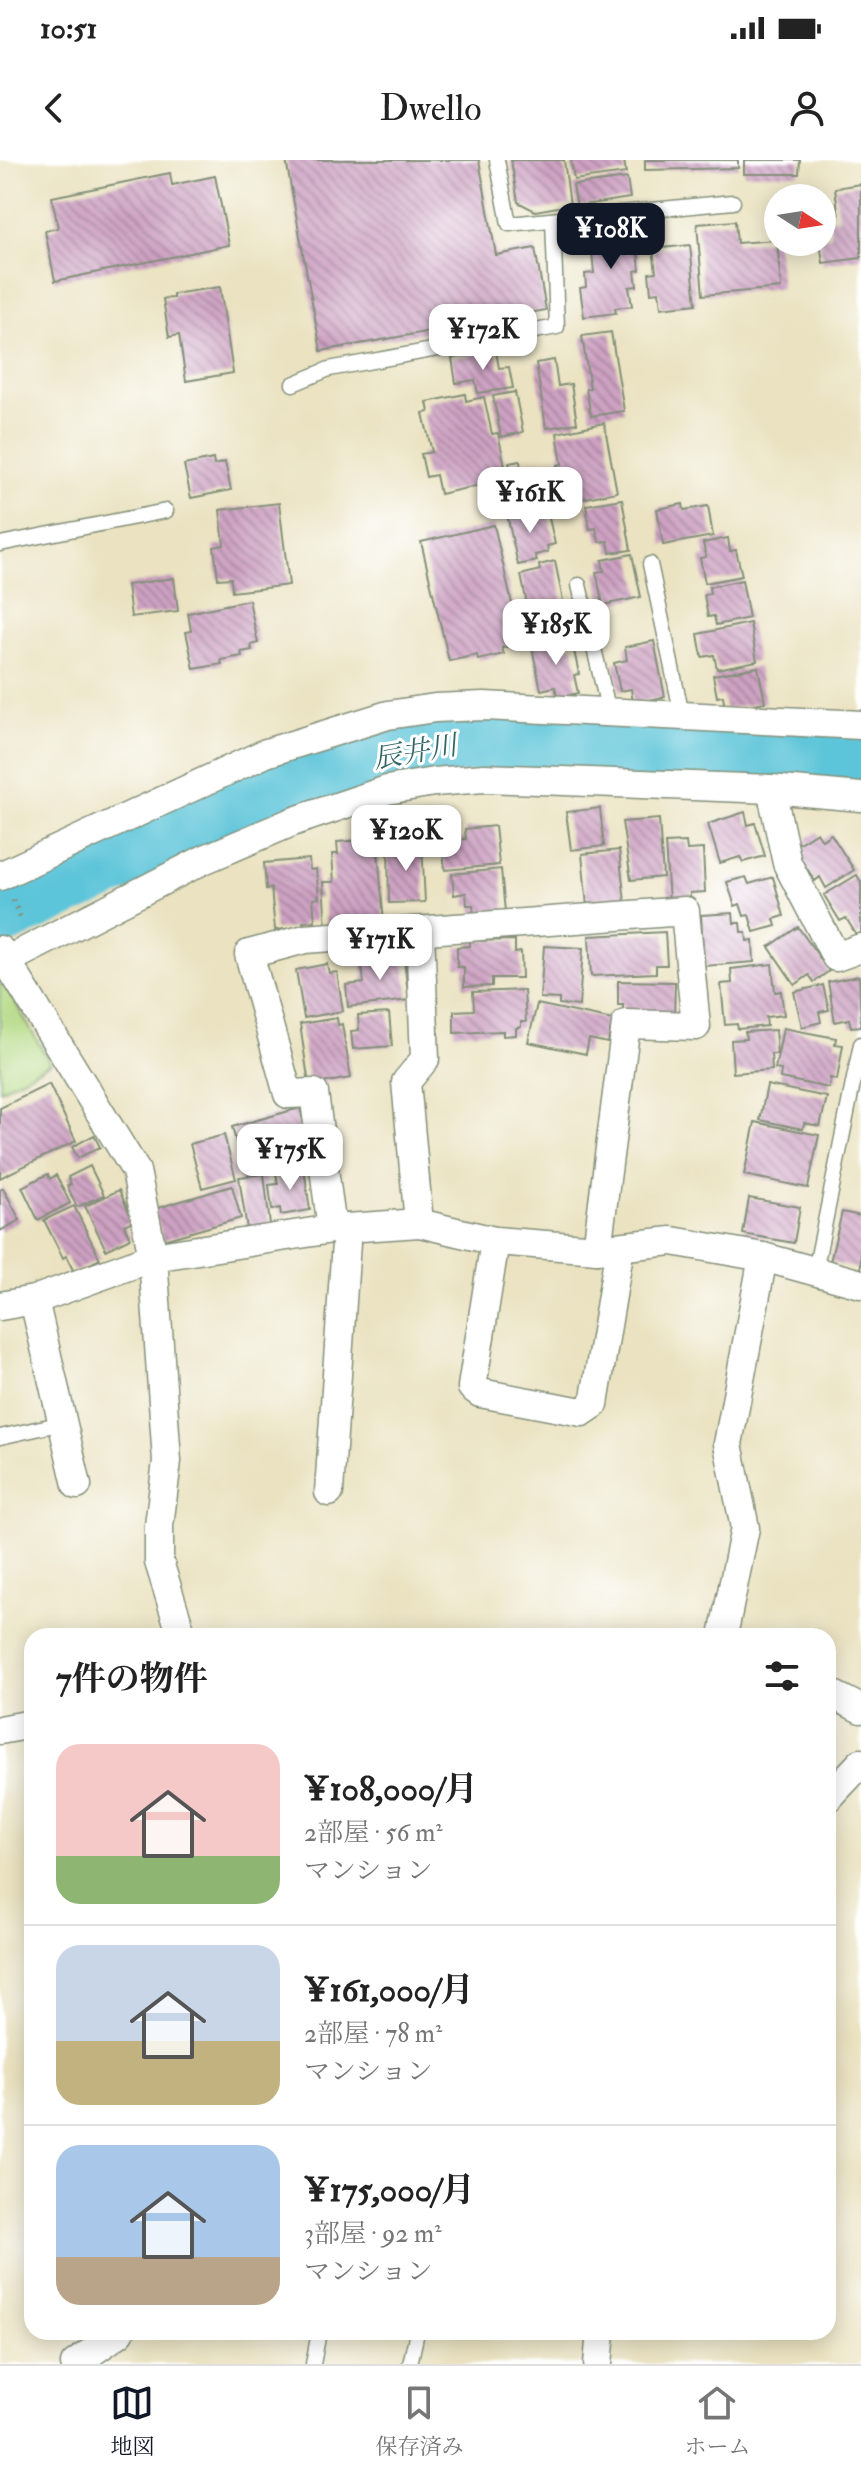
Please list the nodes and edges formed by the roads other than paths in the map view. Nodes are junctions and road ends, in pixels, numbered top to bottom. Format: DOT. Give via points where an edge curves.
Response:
graph roads {
  1 [pos="497,160"];
  2 [pos="733,202"];
  3 [pos="553,220"];
  4 [pos="293,384"];
  5 [pos="166,511"];
  6 [pos="0,544"];
  7 [pos="650,564"];
  8 [pos="579,585"];
  9 [pos="609,712"];
  10 [pos="682,715"];
  11 [pos="861,725"];
  12 [pos="771,789"];
  13 [pos="861,797"];
  14 [pos="6,886"];
  15 [pos="420,931"];
  16 [pos="861,948"];
  17 [pos="2,959"];
  18 [pos="861,1044"];
  19 [pos="419,1223"];
  20 [pos="339,1229"];
  21 [pos="495,1241"];
  22 [pos="609,1248"];
  23 [pos="153,1257"];
  24 [pos="763,1257"];
  25 [pos="815,1271"];
  26 [pos="861,1284"];
  27 [pos="34,1300"];
  28 [pos="0,1306"];
  29 [pos="63,1423"];
  30 [pos="0,1437"];
  31 [pos="77,1485"];
  32 [pos="329,1492"];
  33 [pos="180,1628"];
  34 [pos="725,1628"];
  35 [pos="836,1696"];
  36 [pos="861,1709"];
  37 [pos="24,1726"];
  38 [pos="0,1730"];
  39 [pos="861,1763"];
  40 [pos="836,1790"];
  41 [pos="109,2340"];
  42 [pos="318,2340"];
  43 [pos="415,2340"];
  44 [pos="600,2340"];
  45 [pos="75,2364"];
  46 [pos="313,2364"];
  47 [pos="410,2364"];
  48 [pos="598,2364"];
  1 -- 3 [label="lane" via="509,224"];
  2 -- 3 [label="lane"];
  3 -- 4 [label="lane" via="557,327 329,369"];
  5 -- 6 [label="lane"];
  7 -- 10 [label="lane"];
  8 -- 9 [label="lane"];
  9 -- 10 [label="street"];
  9 -- 14 [label="street" via="484,706 388,715 266,753"];
  10 -- 11 [label="street"];
  12 -- 13 [label="street"];
  12 -- 16 [label="street" via="787,863 836,957"];
  12 -- 17 [label="street" via="484,778 387,790 203,860"];
  15 -- 19 [label="street" via="425,1059 406,1082"];
  15 -- 20 [label="street" via="305,939 249,954 288,1094 314,1093"];
  15 -- 22 [label="street" via="685,911 696,1026 626,1024"];
  17 -- 23 [label="street" via="136,1171"];
  18 -- 25 [label="lane"];
  19 -- 20 [label="street"];
  19 -- 21 [label="street"];
  20 -- 23 [label="street"];
  20 -- 32 [label="street"];
  21 -- 22 [label="street"];
  21 -- 22 [label="street" via="472,1387 480,1393 582,1412 594,1404"];
  22 -- 24 [label="street" via="672,1241"];
  23 -- 27 [label="street"];
  23 -- 33 [label="street" via="167,1461 159,1562"];
  24 -- 25 [label="street"];
  24 -- 34 [label="street" via="728,1444 745,1528"];
  25 -- 26 [label="street"];
  27 -- 28 [label="street"];
  27 -- 29 [label="street"];
  29 -- 30 [label="lane"];
  29 -- 31 [label="street"];
  35 -- 36 [label="street"];
  37 -- 38 [label="street"];
  39 -- 40 [label="street"];
  41 -- 45 [label="street"];
  42 -- 46 [label="lane"];
  43 -- 47 [label="lane"];
  44 -- 48 [label="street"];
}
